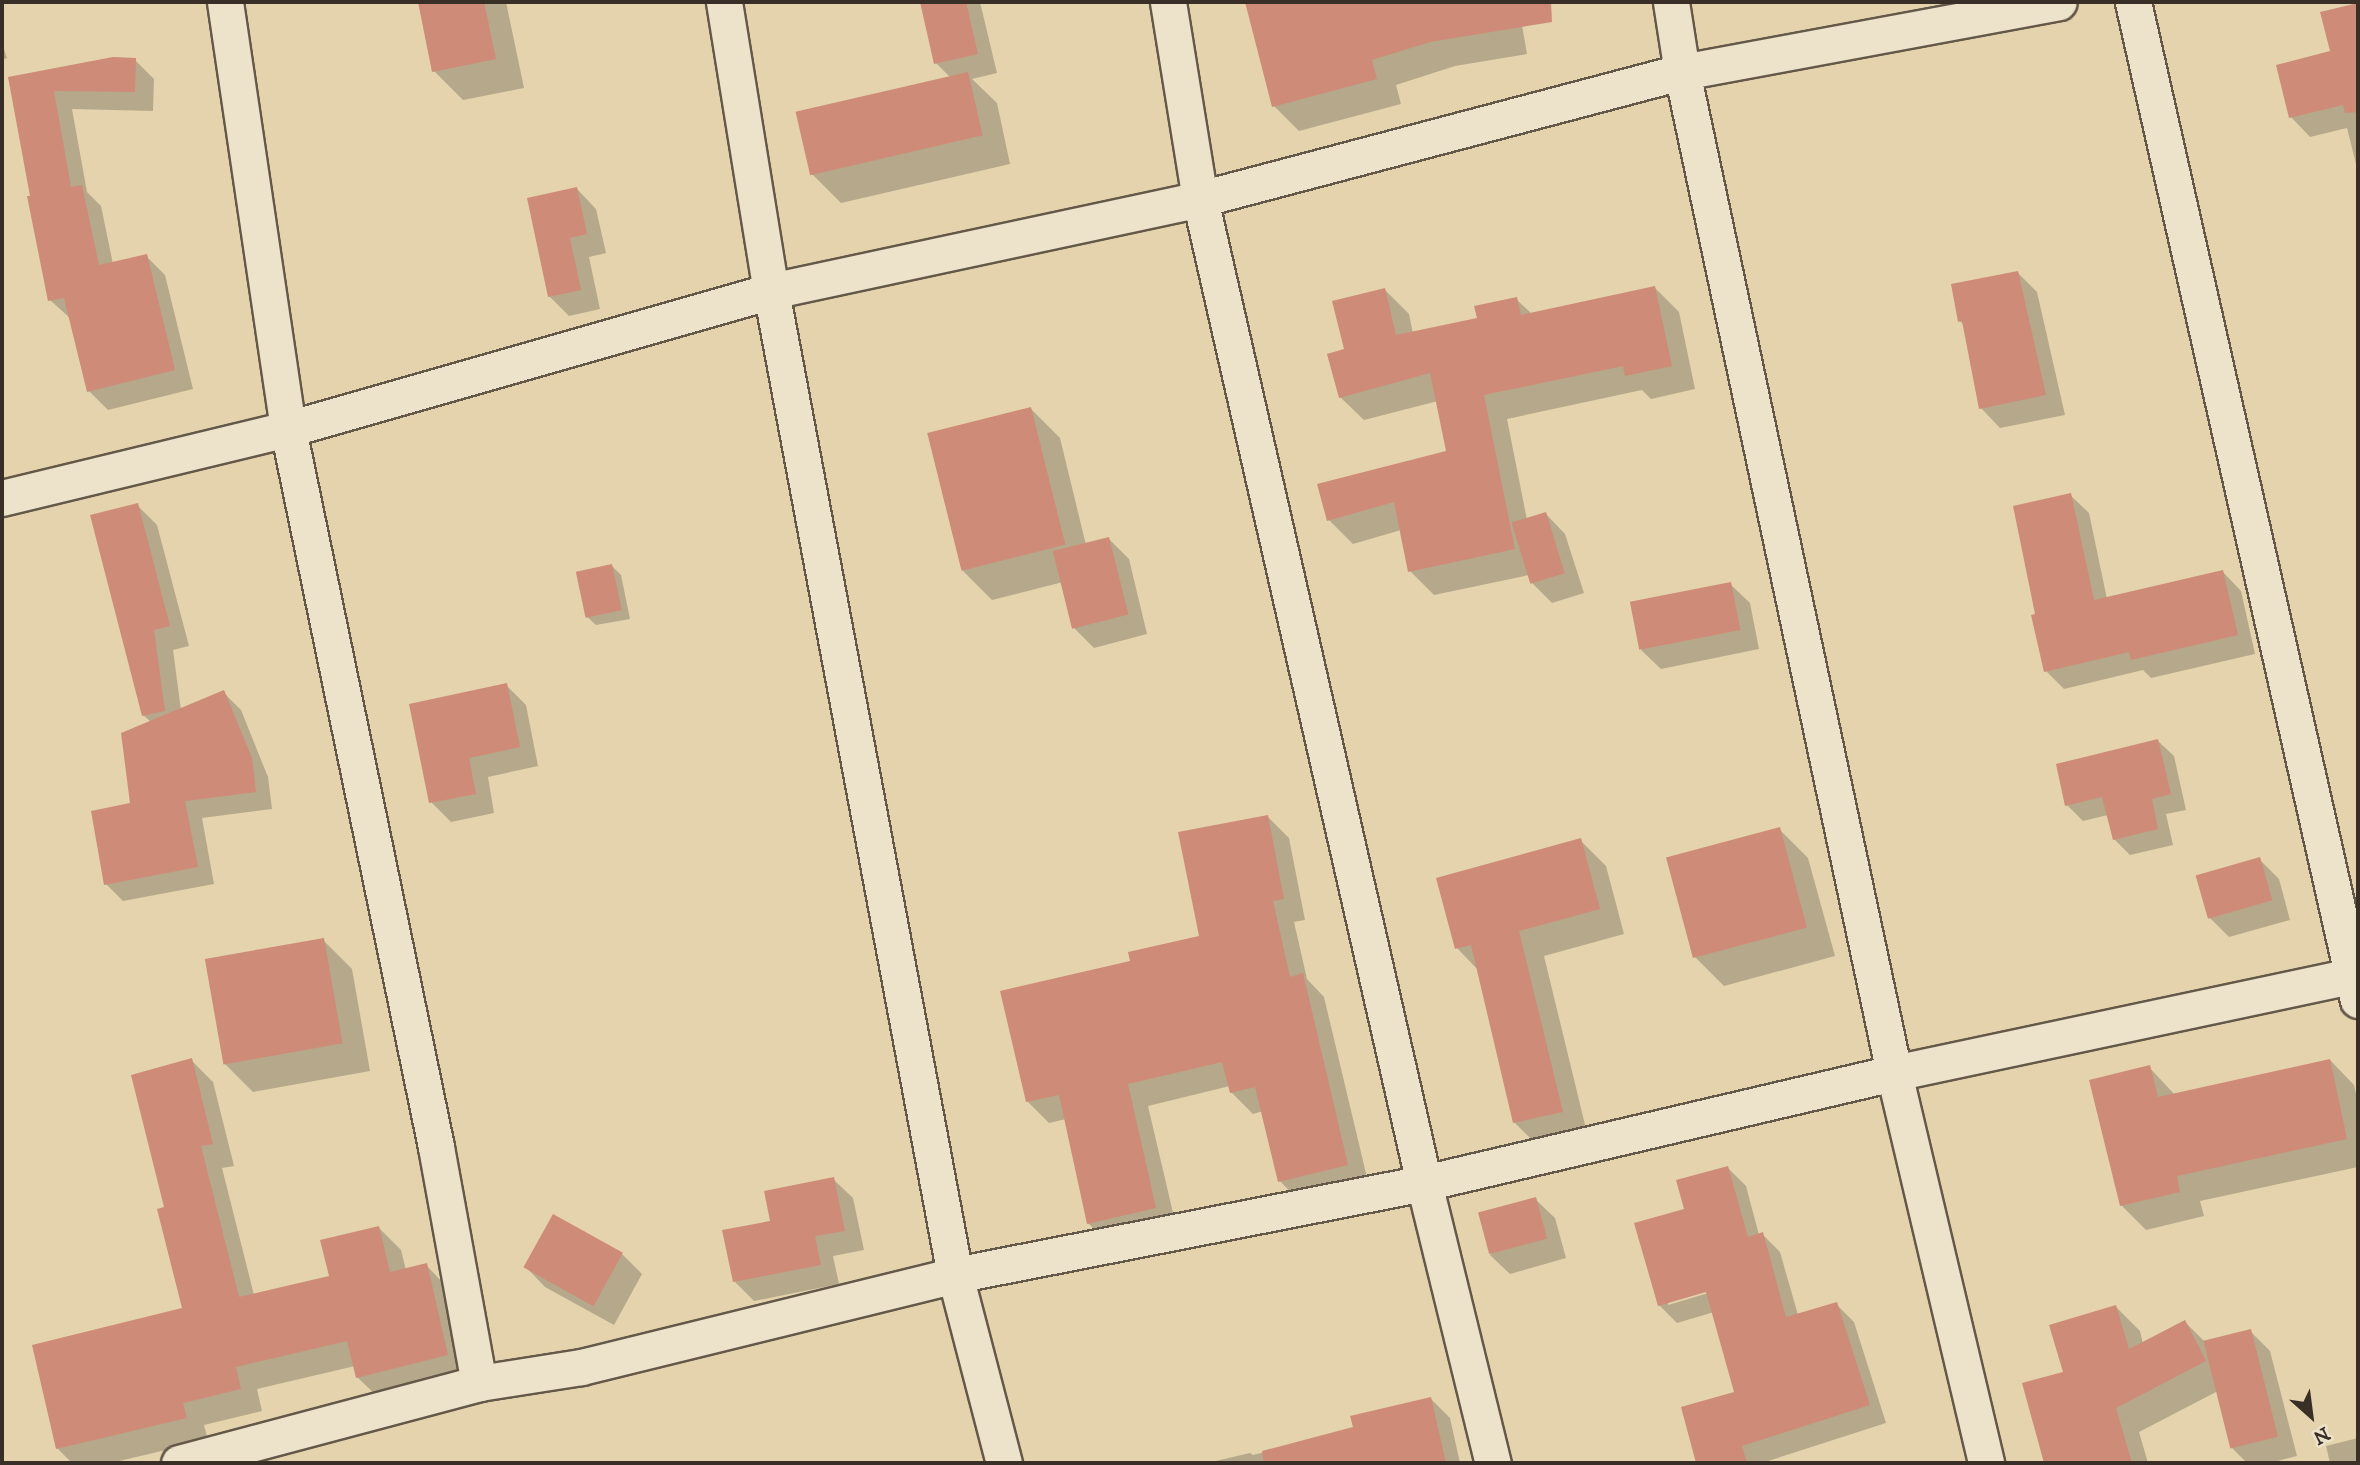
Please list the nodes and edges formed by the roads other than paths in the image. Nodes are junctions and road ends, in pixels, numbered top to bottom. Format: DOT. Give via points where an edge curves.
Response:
graph roads {
  1 [pos="225,2"];
  2 [pos="723,2"];
  3 [pos="1168,2"];
  4 [pos="1671,2"];
  5 [pos="2059,2"];
  6 [pos="2133,2"];
  7 [pos="1682,72"];
  8 [pos="1200,199"];
  9 [pos="771,291"];
  10 [pos="288,429"];
  11 [pos="2,498"];
  12 [pos="2356,983"];
  13 [pos="1894,1073"];
  14 [pos="1424,1183"];
  15 [pos="955,1275"];
  16 [pos="479,1383"];
  17 [pos="178,1463"];
  18 [pos="1004,1463"];
  19 [pos="1493,1463"];
  20 [pos="1986,1463"];
  1 -- 10 [label="street"];
  2 -- 9 [label="street"];
  3 -- 8 [label="street"];
  4 -- 7 [label="street"];
  5 -- 7 [label="street"];
  6 -- 12 [label="street"];
  7 -- 8 [label="street"];
  7 -- 13 [label="street"];
  8 -- 9 [label="street"];
  8 -- 14 [label="street"];
  9 -- 10 [label="street"];
  9 -- 15 [label="street"];
  10 -- 11 [label="street"];
  10 -- 16 [label="street" via="436,1147"];
  12 -- 13 [label="street"];
  13 -- 14 [label="street"];
  13 -- 20 [label="street"];
  14 -- 15 [label="street"];
  14 -- 19 [label="street"];
  15 -- 16 [label="street" via="582,1367"];
  15 -- 18 [label="street"];
  16 -- 17 [label="street"];
}
